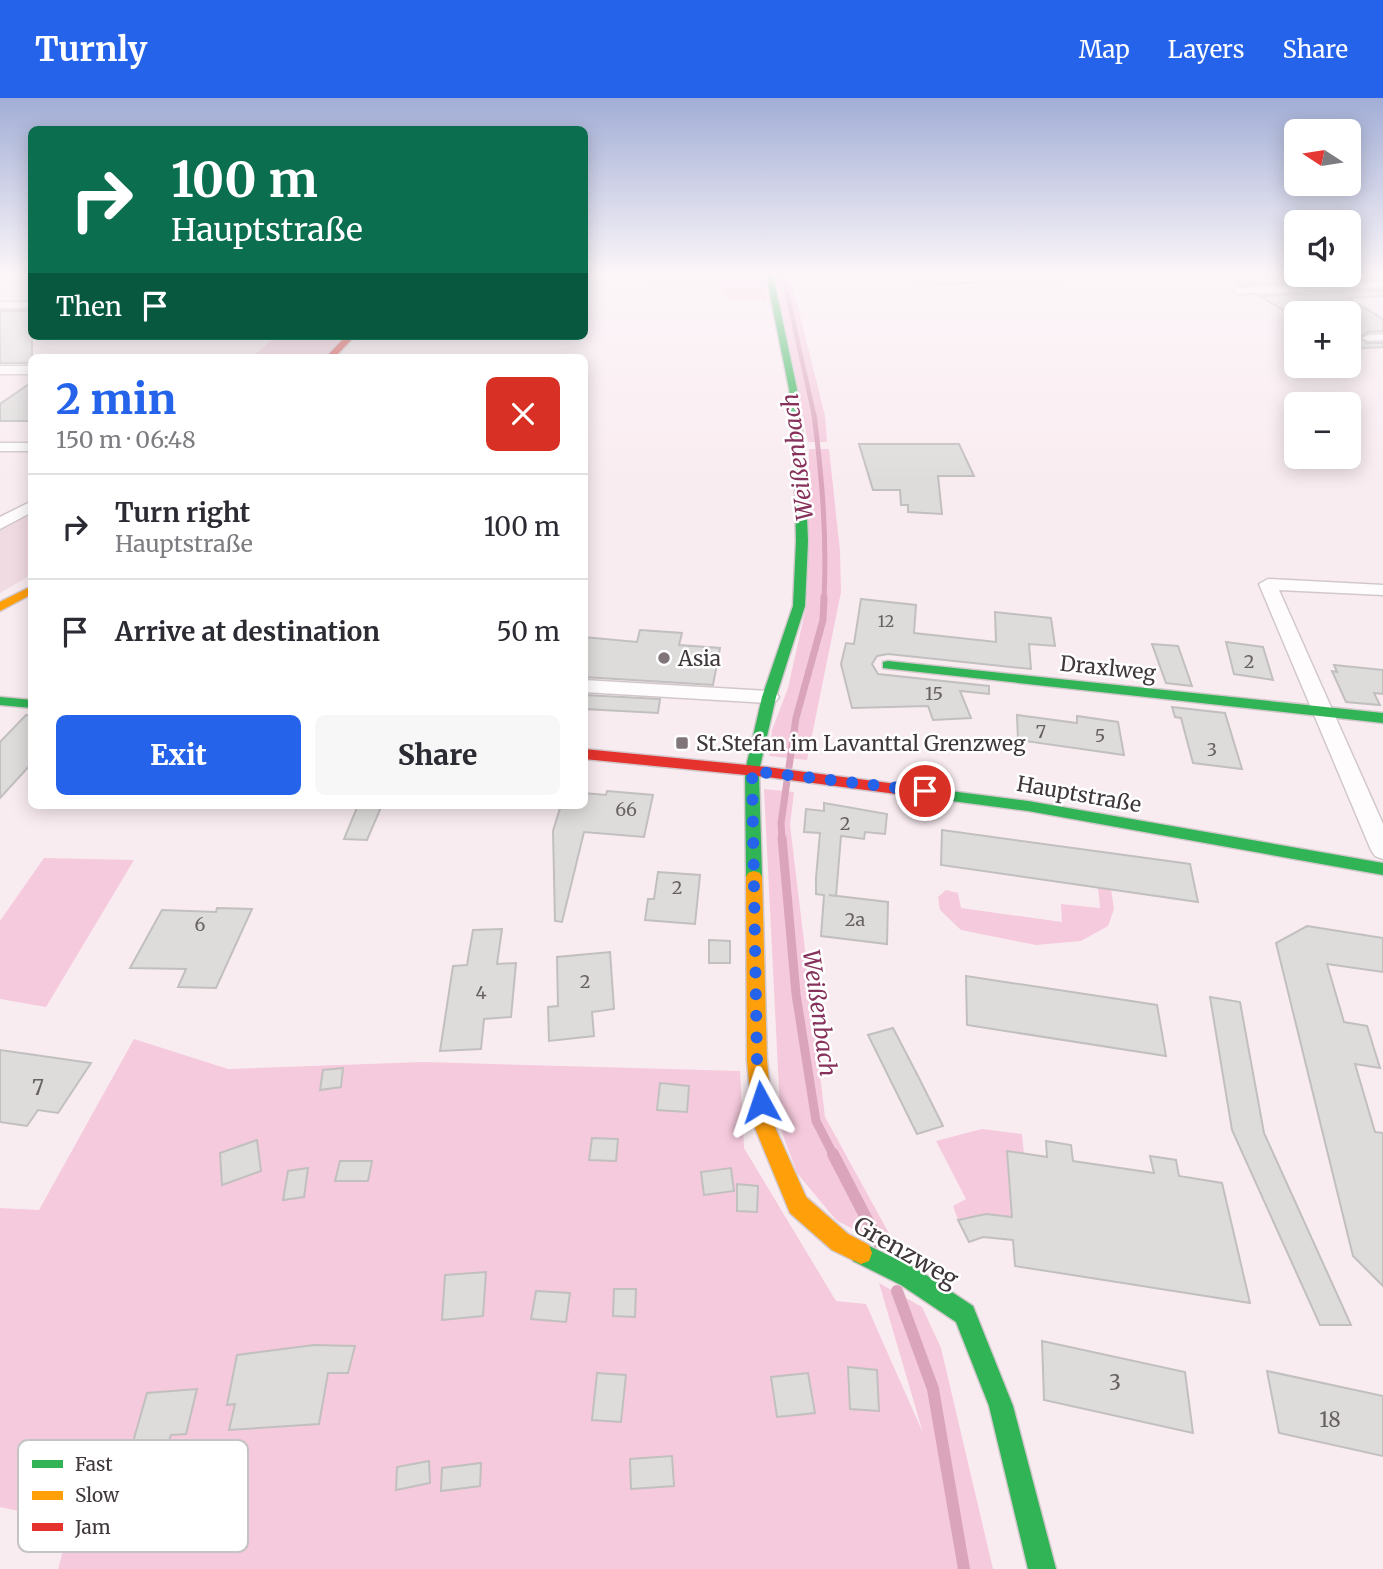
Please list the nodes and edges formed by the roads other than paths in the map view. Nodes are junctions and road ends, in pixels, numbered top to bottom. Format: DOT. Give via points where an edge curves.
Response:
graph roads {
  1 [pos="784,344"];
  2 [pos="0,370"];
  3 [pos="28,370"];
  4 [pos="0,447"];
  5 [pos="28,447"];
  6 [pos="28,507"];
  7 [pos="0,524"];
  8 [pos="1383,590"];
  9 [pos="28,591"];
  10 [pos="0,607"];
  11 [pos="888,665"];
  12 [pos="588,686"];
  13 [pos="769,697"];
  14 [pos="0,701"];
  15 [pos="28,704"];
  16 [pos="1323,713"];
  17 [pos="1383,718"];
  18 [pos="588,754"];
  19 [pos="759,772"];
  20 [pos="1383,850"];
  21 [pos="1383,869"];
  22 [pos="1042,1569"];
  1 -- 13 [label="street, Grenzweg" via="799,445 802,541 799,606"];
  2 -- 3 [label="street"];
  4 -- 5 [label="street"];
  6 -- 7 [label="street"];
  8 -- 16 [label="street" via="1268,584"];
  9 -- 10 [label="street"];
  11 -- 16 [label="street, Draxlweg"];
  12 -- 13 [label="street"];
  13 -- 19 [label="street, Grenzweg"];
  14 -- 15 [label="street"];
  16 -- 17 [label="street, Draxlweg"];
  16 -- 20 [label="street"];
  18 -- 19 [label="street, Hauptstraße"];
  19 -- 21 [label="street, Hauptstraße" via="1028,806"];
  19 -- 22 [label="street, Grenzweg" via="757,1061 763,1123 798,1205 840,1242 909,1277 965,1314 1002,1406"];
}
